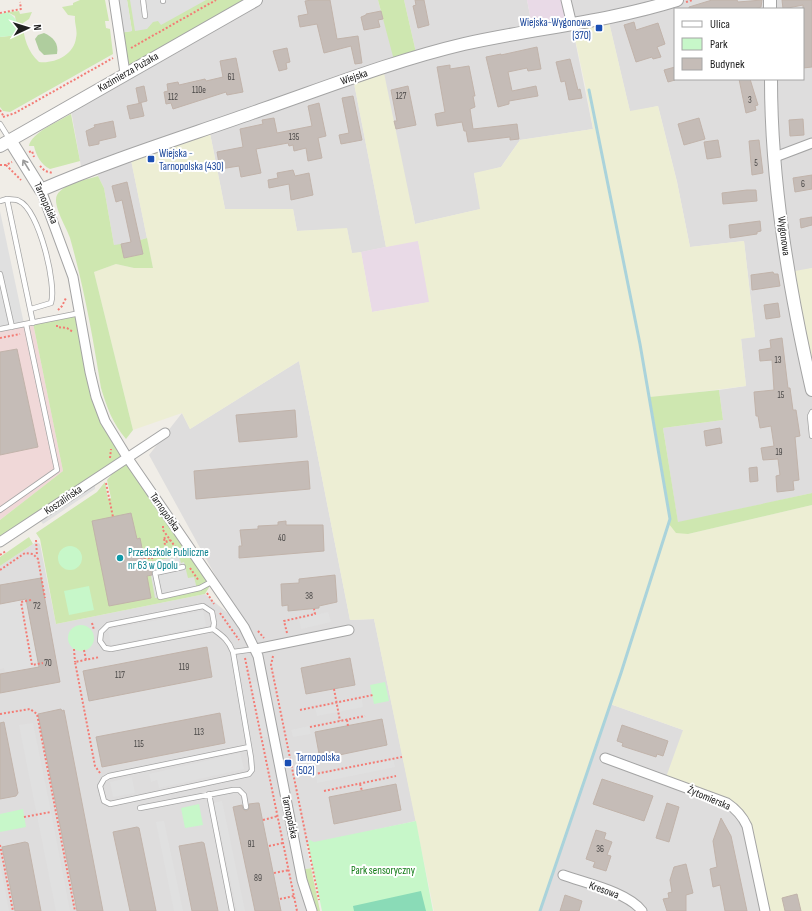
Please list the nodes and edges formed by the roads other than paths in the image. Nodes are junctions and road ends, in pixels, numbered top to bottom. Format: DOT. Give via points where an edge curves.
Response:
graph roads {
  1 [pos="114,0"];
  2 [pos="143,0"];
  3 [pos="256,0"];
  4 [pos="566,0"];
  5 [pos="678,2"];
  6 [pos="145,16"];
  7 [pos="572,25"];
  8 [pos="126,73"];
  9 [pos="771,80"];
  10 [pos="0,124"];
  11 [pos="5,143"];
  12 [pos="812,143"];
  13 [pos="775,157"];
  14 [pos="41,190"];
  15 [pos="7,199"];
  16 [pos="0,201"];
  17 [pos="0,274"];
  18 [pos="31,309"];
  19 [pos="80,313"];
  20 [pos="33,323"];
  21 [pos="26,324"];
  22 [pos="12,327"];
  23 [pos="0,330"];
  24 [pos="812,390"];
  25 [pos="812,412"];
  26 [pos="165,433"];
  27 [pos="812,436"];
  28 [pos="127,457"];
  29 [pos="0,510"];
  30 [pos="0,542"];
  31 [pos="183,567"];
  32 [pos="213,580"];
  33 [pos="212,629"];
  34 [pos="349,630"];
  35 [pos="256,649"];
  36 [pos="233,652"];
  37 [pos="249,747"];
  38 [pos="605,758"];
  39 [pos="209,794"];
  40 [pos="246,807"];
  41 [pos="140,808"];
  42 [pos="563,875"];
  43 [pos="232,911"];
  44 [pos="312,911"];
  45 [pos="642,911"];
  46 [pos="765,911"];
  1 -- 8 [label="street"];
  2 -- 6 [label="lane"];
  3 -- 8 [label="street, Kazimierza Pużaka"];
  4 -- 7 [label="street"];
  5 -- 7 [label="street, Wiejska"];
  7 -- 14 [label="street, Wiejska" via="466,44 395,64 100,165"];
  8 -- 11 [label="street, Kazimierza Pużaka"];
  9 -- 13 [label="street, Wygonowa"];
  10 -- 11 [label="lane"];
  14 -- 11 [label="street, Tarnopolska, one-way"];
  12 -- 13 [label="street"];
  13 -- 24 [label="street, Wygonowa" via="789,278"];
  14 -- 19 [label="street, Tarnopolska" via="73,277"];
  15 -- 16 [label="lane"];
  15 -- 18 [label="lane"];
  15 -- 18 [label="lane" via="19,200 34,218 47,261 54,296 51,303"];
  17 -- 22 [label="lane"];
  18 -- 20 [label="lane"];
  19 -- 20 [label="lane"];
  19 -- 28 [label="street, Tarnopolska" via="96,397 105,421"];
  20 -- 21 [label="lane"];
  21 -- 22 [label="lane"];
  21 -- 29 [label="lane" via="57,470"];
  22 -- 23 [label="lane"];
  25 -- 27 [label="lane"];
  26 -- 28 [label="street, Koszalińska"];
  28 -- 30 [label="street, Koszalińska"];
  28 -- 32 [label="street, Tarnopolska"];
  31 -- 32 [label="lane" via="155,573 160,597 200,588"];
  32 -- 35 [label="street, Tarnopolska"];
  33 -- 33 [label="lane" via="111,649 105,648 100,641 101,632 108,625 204,606 212,612"];
  33 -- 36 [label="lane" via="224,637"];
  34 -- 35 [label="street"];
  35 -- 36 [label="lane"];
  35 -- 44 [label="street, Tarnopolska" via="278,747 301,875"];
  36 -- 37 [label="lane"];
  37 -- 37 [label="lane" via="252,770 249,774 110,804 104,801 100,786 109,776"];
  38 -- 46 [label="street, Żytomierska" via="727,803 738,812 747,826"];
  39 -- 40 [label="lane" via="239,790 244,796"];
  39 -- 41 [label="lane"];
  39 -- 43 [label="lane"];
  42 -- 45 [label="street, Kresowa" via="620,896"];
}
